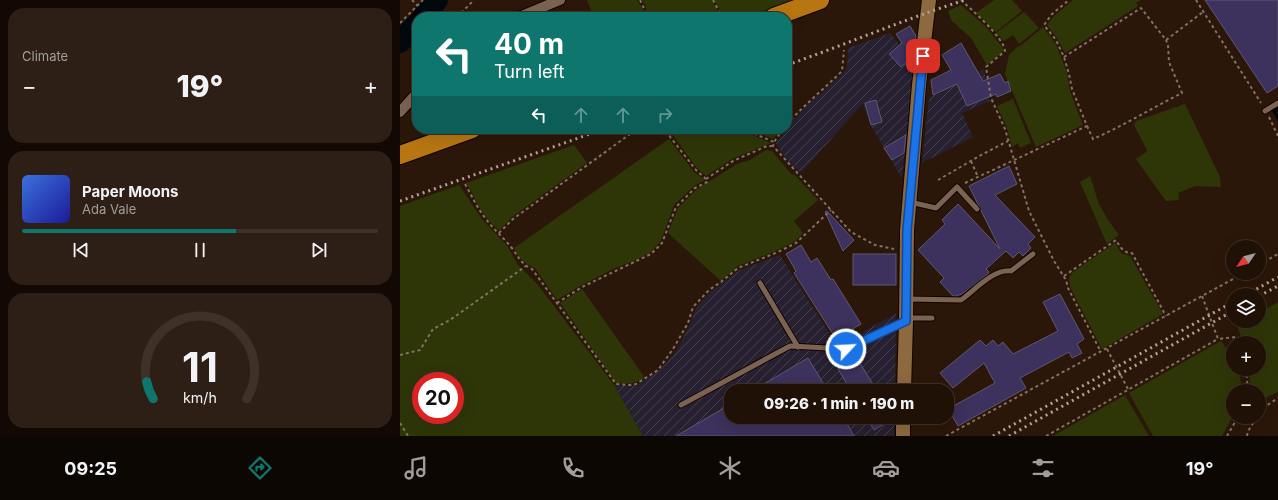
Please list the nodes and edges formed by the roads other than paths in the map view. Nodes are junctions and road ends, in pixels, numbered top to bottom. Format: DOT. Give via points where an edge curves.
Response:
graph roads {
  1 [pos="560,0"];
  2 [pos="820,0"];
  3 [pos="929,0"];
  4 [pos="531,12"];
  5 [pos="788,12"];
  6 [pos="412,99"];
  7 [pos="1278,103"];
  8 [pos="1265,111"];
  9 [pos="400,112"];
  10 [pos="456,134"];
  11 [pos="403,151"];
  12 [pos="909,202"];
  13 [pos="977,209"];
  14 [pos="1033,254"];
  15 [pos="760,283"];
  16 [pos="906,299"];
  17 [pos="932,318"];
  18 [pos="906,320"];
  19 [pos="798,347"];
  20 [pos="904,384"];
  21 [pos="681,405"];
  22 [pos="903,424"];
  23 [pos="903,436"];
  1 -- 4 [label="street"];
  2 -- 5 [label="highway"];
  3 -- 12 [label="street"];
  6 -- 9 [label="street"];
  7 -- 8 [label="lane"];
  10 -- 11 [label="highway"];
  12 -- 13 [label="lane" via="936,208 957,187"];
  12 -- 16 [label="street" via="903,232 906,252"];
  14 -- 16 [label="lane" via="1010,271 1004,270 988,278 961,300"];
  15 -- 19 [label="lane"];
  16 -- 18 [label="street"];
  17 -- 18 [label="lane"];
  18 -- 19 [label="lane" via="846,349"];
  18 -- 20 [label="street"];
  19 -- 21 [label="lane" via="790,346"];
  22 -- 23 [label="street"];
}
